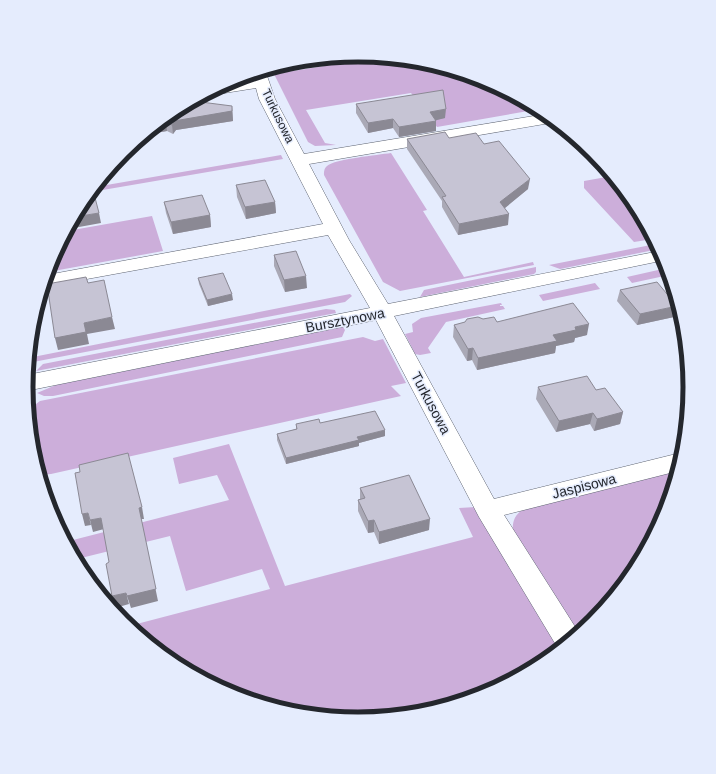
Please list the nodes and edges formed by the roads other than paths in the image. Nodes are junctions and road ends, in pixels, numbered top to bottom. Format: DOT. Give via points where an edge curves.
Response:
graph roads {
  1 [pos="261,77"];
  2 [pos="542,119"];
  3 [pos="300,160"];
  4 [pos="334,228"];
  5 [pos="656,257"];
  6 [pos="51,280"];
  7 [pos="382,312"];
  8 [pos="33,382"];
  9 [pos="674,464"];
  10 [pos="488,510"];
  11 [pos="566,637"];
  1 -- 3 [label="street, Turkusowa" via="267,99"];
  2 -- 3 [label="street, Turkusowa"];
  3 -- 4 [label="street, Turkusowa"];
  4 -- 6 [label="street"];
  4 -- 7 [label="street, Turkusowa"];
  5 -- 7 [label="street, Bursztynowa"];
  7 -- 8 [label="street, Bursztynowa"];
  7 -- 10 [label="street, Turkusowa"];
  9 -- 10 [label="street, Jaspisowa"];
  10 -- 11 [label="street, Turkusowa"];
}
